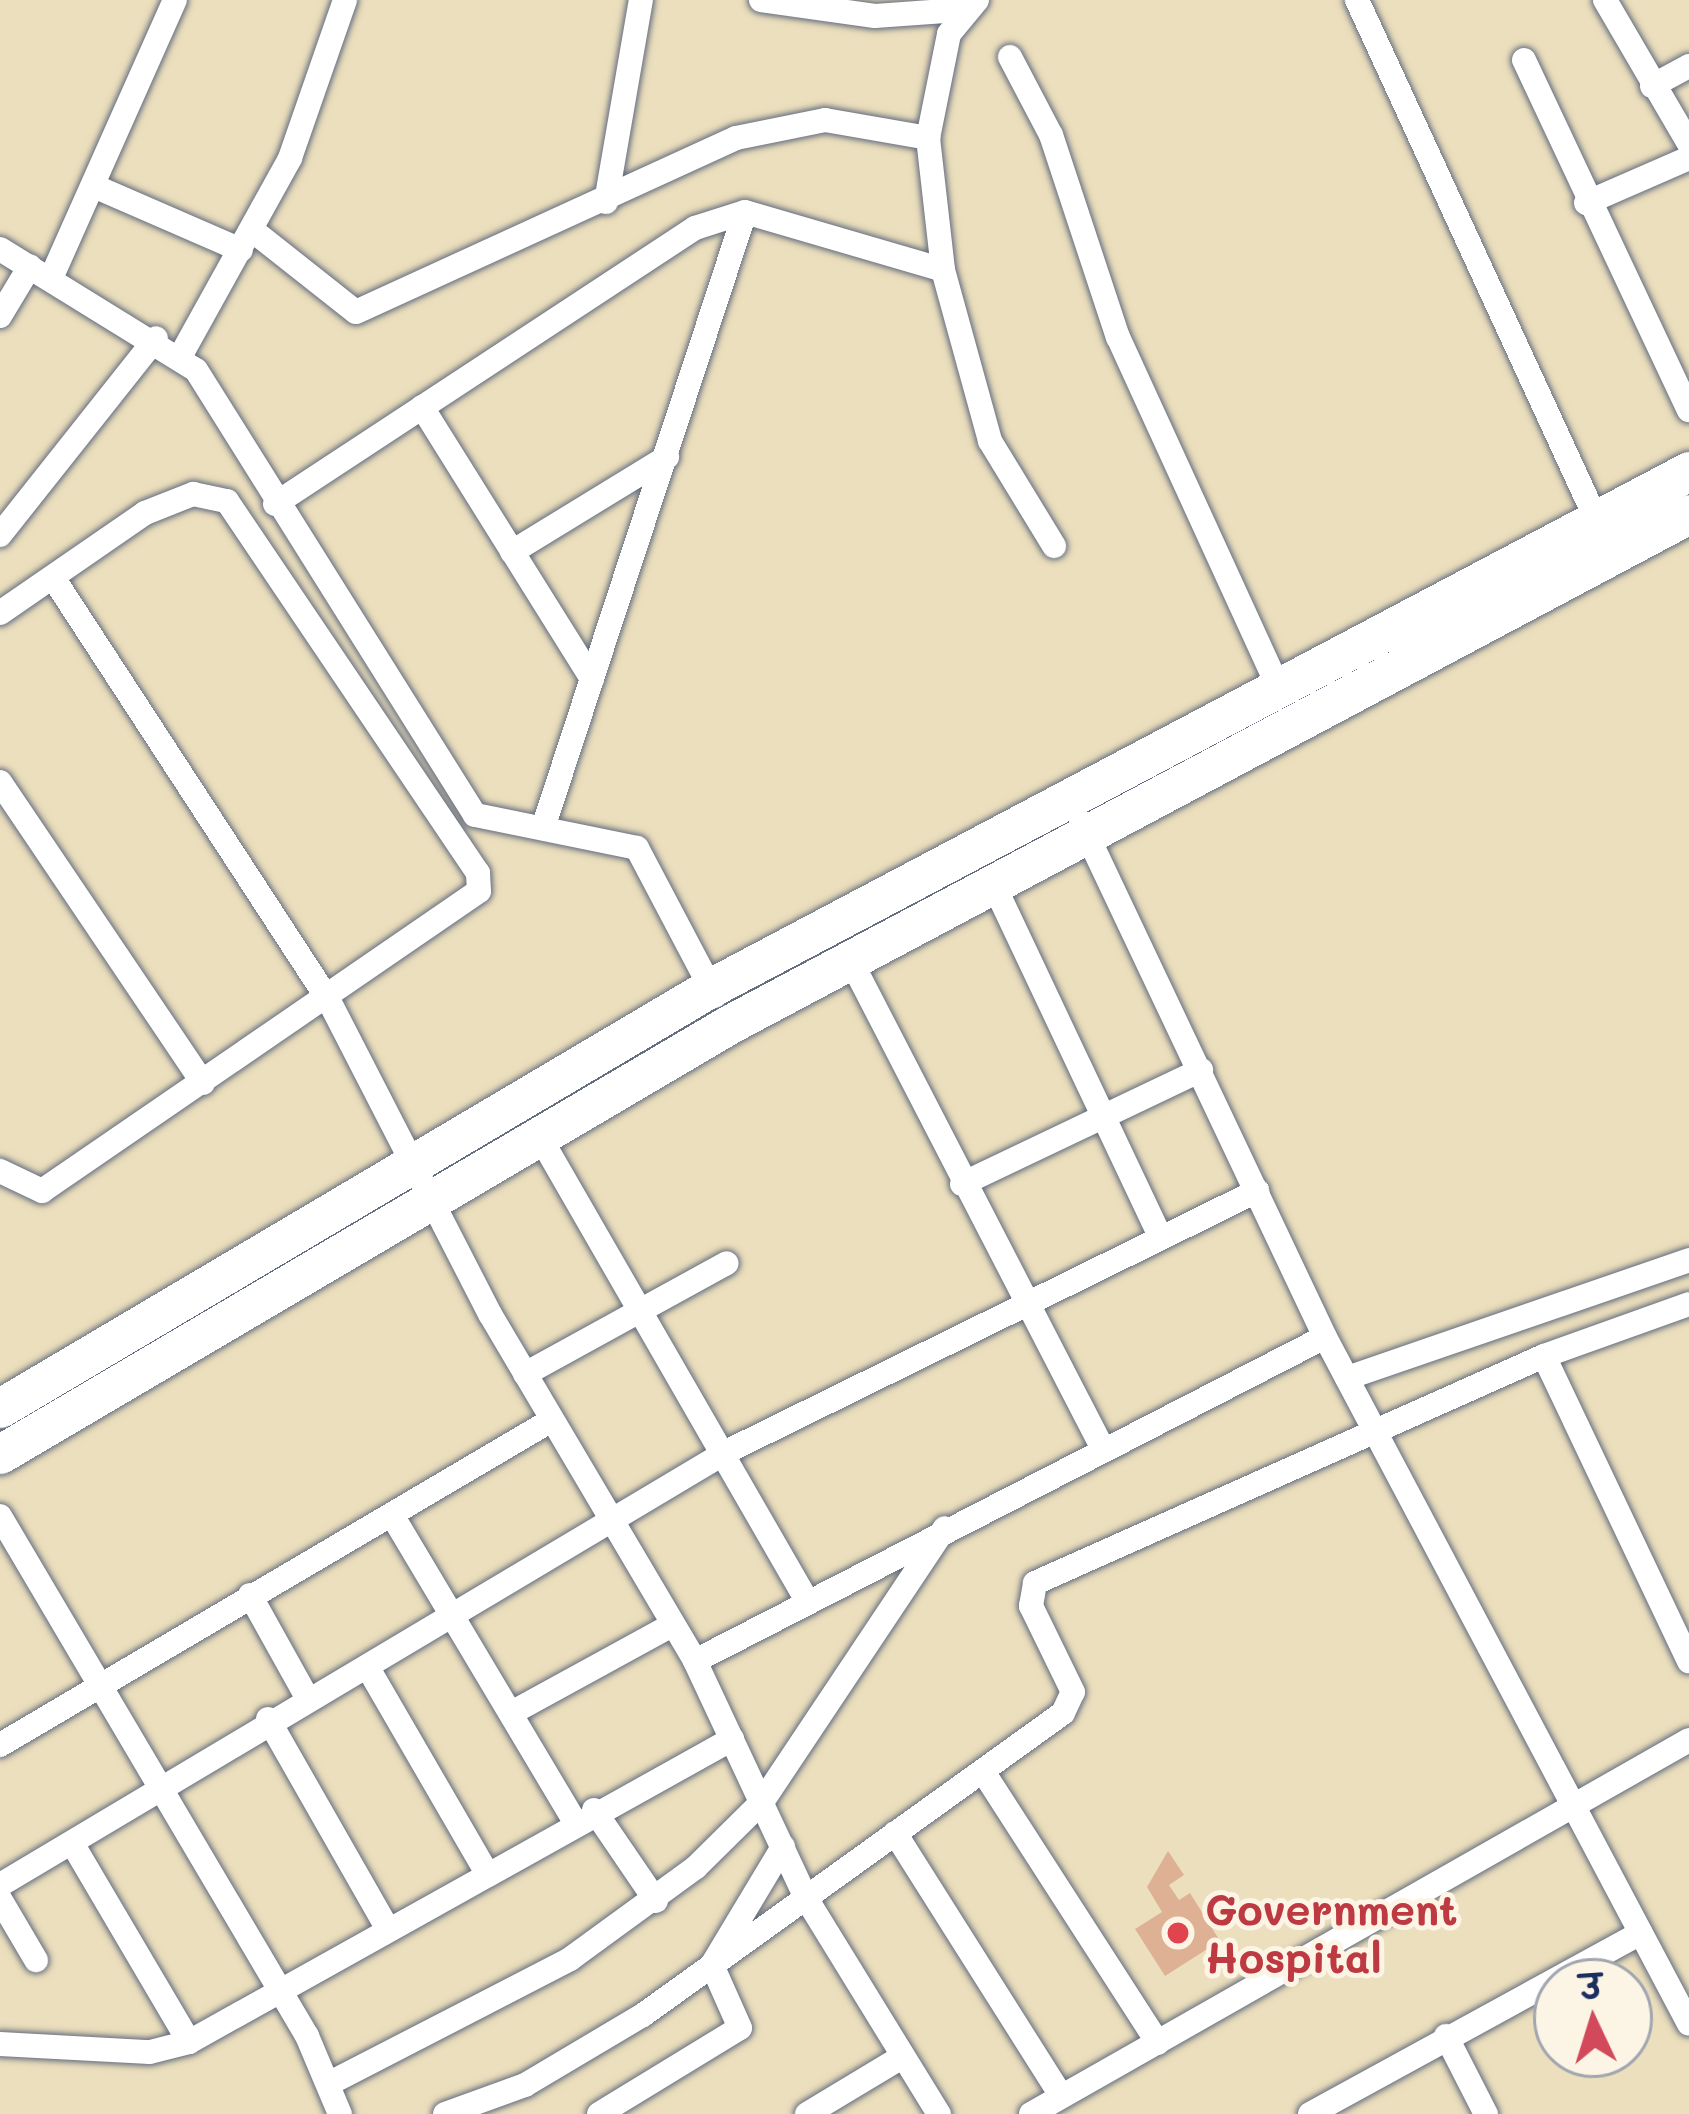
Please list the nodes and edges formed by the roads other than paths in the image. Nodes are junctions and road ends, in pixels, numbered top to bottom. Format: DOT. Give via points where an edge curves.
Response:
graph roads {
  1 [pos="175,0"];
  2 [pos="345,0"];
  3 [pos="641,0"];
  4 [pos="761,0"];
  5 [pos="1357,0"];
  6 [pos="1609,1"];
  7 [pos="959,6"];
  8 [pos="1010,57"];
  9 [pos="1524,60"];
  10 [pos="1689,66"];
  11 [pos="1652,86"];
  12 [pos="928,138"];
  13 [pos="1689,144"];
  14 [pos="1689,158"];
  15 [pos="96,187"];
  16 [pos="606,202"];
  17 [pos="1586,202"];
  18 [pos="745,212"];
  19 [pos="246,240"];
  20 [pos="0,249"];
  21 [pos="943,270"];
  22 [pos="41,271"];
  23 [pos="0,316"];
  24 [pos="156,338"];
  25 [pos="181,355"];
  26 [pos="422,407"];
  27 [pos="1689,410"];
  28 [pos="667,457"];
  29 [pos="1689,471"];
  30 [pos="275,504"];
  31 [pos="1689,514"];
  32 [pos="1596,519"];
  33 [pos="0,535"];
  34 [pos="1054,546"];
  35 [pos="512,552"];
  36 [pos="54,579"];
  37 [pos="0,613"];
  38 [pos="592,679"];
  39 [pos="1279,686"];
  40 [pos="0,782"];
  41 [pos="1070,797"];
  42 [pos="543,828"];
  43 [pos="1087,833"];
  44 [pos="993,883"];
  45 [pos="850,961"];
  46 [pos="710,988"];
  47 [pos="327,998"];
  48 [pos="730,1024"];
  49 [pos="1202,1070"];
  50 [pos="202,1083"];
  51 [pos="1108,1117"];
  52 [pos="537,1132"];
  53 [pos="416,1155"];
  54 [pos="0,1172"];
  55 [pos="962,1184"];
  56 [pos="435,1191"];
  57 [pos="1257,1191"];
  58 [pos="1160,1237"];
  59 [pos="1689,1260"];
  60 [pos="727,1263"];
  61 [pos="1028,1306"];
  62 [pos="639,1308"];
  63 [pos="1686,1312"];
  64 [pos="1324,1336"];
  65 [pos="1544,1356"];
  66 [pos="524,1374"];
  67 [pos="1360,1404"];
  68 [pos="0,1408"];
  69 [pos="550,1421"];
  70 [pos="1103,1449"];
  71 [pos="726,1452"];
  72 [pos="0,1454"];
  73 [pos="392,1515"];
  74 [pos="1,1521"];
  75 [pos="614,1527"];
  76 [pos="945,1528"];
  77 [pos="250,1595"];
  78 [pos="806,1599"];
  79 [pos="460,1617"];
  80 [pos="672,1625"];
  81 [pos="695,1661"];
  82 [pos="1689,1661"];
  83 [pos="368,1668"];
  84 [pos="100,1684"];
  85 [pos="308,1699"];
  86 [pos="514,1711"];
  87 [pos="268,1719"];
  88 [pos="732,1739"];
  89 [pos="1689,1740"];
  90 [pos="0,1744"];
  91 [pos="984,1773"];
  92 [pos="162,1790"];
  93 [pos="1574,1809"];
  94 [pos="584,1815"];
  95 [pos="772,1823"];
  96 [pos="895,1833"];
  97 [pos="72,1843"];
  98 [pos="488,1874"];
  99 [pos="0,1885"];
  100 [pos="806,1898"];
  101 [pos="0,1899"];
  102 [pos="656,1901"];
  103 [pos="388,1929"];
  104 [pos="1641,1934"];
  105 [pos="36,1960"];
  106 [pos="712,1965"];
  107 [pos="279,1988"];
  108 [pos="1689,2024"];
  109 [pos="1446,2036"];
  110 [pos="189,2042"];
  111 [pos="1158,2043"];
  112 [pos="0,2044"];
  113 [pos="902,2057"];
  114 [pos="1060,2096"];
  115 [pos="336,2097"];
  116 [pos="458,2113"];
  117 [pos="599,2114"];
  118 [pos="807,2114"];
  119 [pos="939,2114"];
  120 [pos="1031,2114"];
  121 [pos="1310,2114"];
  122 [pos="1486,2114"];
  1 -- 15 [label="street"];
  2 -- 19 [label="street" via="316,98"];
  3 -- 16 [label="street"];
  4 -- 7 [label="street"];
  5 -- 32 [label="street"];
  6 -- 11 [label="street"];
  7 -- 12 [label="street"];
  8 -- 39 [label="street" via="1051,135 1127,357"];
  9 -- 17 [label="street"];
  10 -- 11 [label="street"];
  11 -- 13 [label="street"];
  12 -- 16 [label="street" via="786,124"];
  12 -- 21 [label="street"];
  14 -- 17 [label="street"];
  15 -- 19 [label="street"];
  15 -- 22 [label="street"];
  16 -- 19 [label="street" via="356,312"];
  17 -- 27 [label="street"];
  18 -- 21 [label="street"];
  18 -- 26 [label="street" via="695,227"];
  18 -- 28 [label="street"];
  19 -- 25 [label="street"];
  20 -- 22 [label="street"];
  21 -- 34 [label="street" via="990,441"];
  22 -- 23 [label="street"];
  22 -- 24 [label="street"];
  24 -- 25 [label="street"];
  24 -- 33 [label="street"];
  25 -- 30 [label="street"];
  26 -- 30 [label="street"];
  26 -- 35 [label="street"];
  28 -- 35 [label="street"];
  28 -- 38 [label="street"];
  29 -- 32 [label="main road"];
  30 -- 42 [label="street" via="475,815"];
  31 -- 43 [label="main road"];
  32 -- 39 [label="main road"];
  35 -- 38 [label="street"];
  36 -- 37 [label="street"];
  36 -- 47 [label="street"];
  36 -- 47 [label="street" via="145,513 193,494 227,501 478,873 469,908"];
  38 -- 42 [label="street"];
  39 -- 41 [label="main road"];
  40 -- 50 [label="street"];
  41 -- 43 [label="street"];
  41 -- 46 [label="main road"];
  42 -- 46 [label="street" via="637,848"];
  43 -- 44 [label="main road"];
  43 -- 49 [label="street"];
  44 -- 45 [label="main road"];
  44 -- 51 [label="street"];
  45 -- 48 [label="main road"];
  45 -- 55 [label="street"];
  46 -- 48 [label="street"];
  46 -- 53 [label="main road"];
  47 -- 50 [label="street"];
  47 -- 53 [label="street"];
  48 -- 52 [label="main road"];
  49 -- 51 [label="street"];
  49 -- 57 [label="street"];
  50 -- 54 [label="street" via="42,1191"];
  51 -- 55 [label="street"];
  51 -- 58 [label="street"];
  52 -- 56 [label="main road"];
  52 -- 62 [label="street"];
  53 -- 56 [label="street"];
  53 -- 68 [label="main road"];
  55 -- 61 [label="street"];
  56 -- 66 [label="street"];
  56 -- 72 [label="main road"];
  57 -- 58 [label="street"];
  57 -- 64 [label="street"];
  58 -- 61 [label="street"];
  59 -- 67 [label="street"];
  60 -- 62 [label="street"];
  61 -- 70 [label="street"];
  61 -- 71 [label="street"];
  62 -- 66 [label="street"];
  62 -- 71 [label="street"];
  63 -- 65 [label="street"];
  64 -- 67 [label="street"];
  64 -- 70 [label="street"];
  65 -- 67 [label="street"];
  65 -- 82 [label="street"];
  66 -- 69 [label="street"];
  67 -- 91 [label="street" via="1035,1582 1031,1606 1070,1702"];
  67 -- 93 [label="street"];
  69 -- 73 [label="street"];
  69 -- 75 [label="street"];
  70 -- 76 [label="street"];
  71 -- 75 [label="street"];
  71 -- 78 [label="street"];
  73 -- 77 [label="street"];
  73 -- 79 [label="street"];
  74 -- 84 [label="street"];
  75 -- 79 [label="street"];
  75 -- 80 [label="street"];
  76 -- 78 [label="street"];
  76 -- 95 [label="street"];
  77 -- 84 [label="street"];
  77 -- 85 [label="street"];
  78 -- 81 [label="street"];
  79 -- 83 [label="street"];
  79 -- 86 [label="street"];
  80 -- 81 [label="street"];
  80 -- 86 [label="street"];
  81 -- 88 [label="street"];
  83 -- 85 [label="street"];
  83 -- 98 [label="street"];
  84 -- 90 [label="street"];
  84 -- 92 [label="street"];
  85 -- 87 [label="street"];
  86 -- 94 [label="street"];
  87 -- 92 [label="street"];
  87 -- 103 [label="street"];
  88 -- 94 [label="street"];
  88 -- 95 [label="street"];
  89 -- 93 [label="street"];
  91 -- 96 [label="street"];
  91 -- 111 [label="street"];
  92 -- 97 [label="street"];
  92 -- 107 [label="street"];
  93 -- 104 [label="street"];
  93 -- 111 [label="street"];
  94 -- 98 [label="street"];
  94 -- 102 [label="street"];
  95 -- 100 [label="street"];
  95 -- 102 [label="street"];
  95 -- 106 [label="street"];
  96 -- 100 [label="street"];
  96 -- 114 [label="street"];
  97 -- 99 [label="street"];
  97 -- 110 [label="street"];
  98 -- 103 [label="street"];
  100 -- 106 [label="street"];
  100 -- 113 [label="street"];
  101 -- 105 [label="street"];
  102 -- 115 [label="street"];
  103 -- 107 [label="street"];
  104 -- 108 [label="street"];
  104 -- 109 [label="street"];
  106 -- 116 [label="street" via="577,2057"];
  106 -- 117 [label="street" via="740,2028"];
  107 -- 110 [label="street"];
  107 -- 115 [label="street"];
  109 -- 121 [label="street"];
  109 -- 122 [label="street"];
  110 -- 112 [label="street" via="150,2053"];
  111 -- 114 [label="street"];
  113 -- 118 [label="street"];
  113 -- 119 [label="street"];
  114 -- 120 [label="street"];
}
